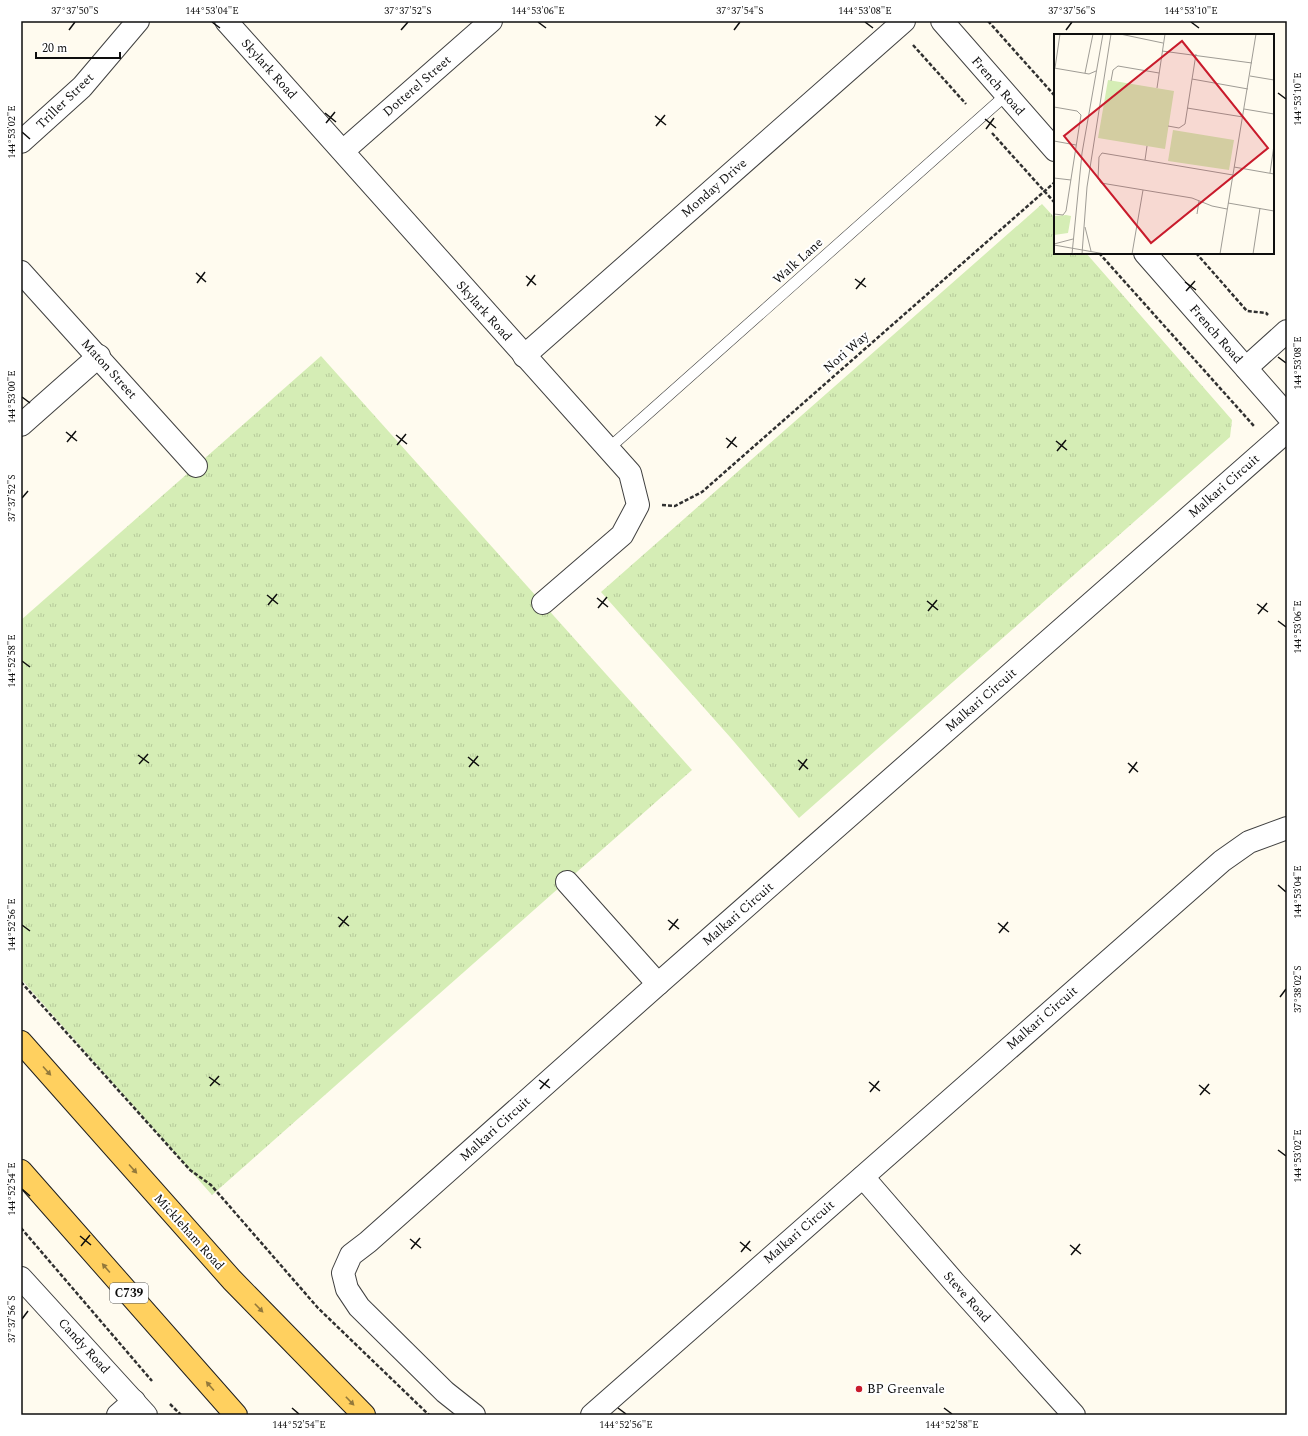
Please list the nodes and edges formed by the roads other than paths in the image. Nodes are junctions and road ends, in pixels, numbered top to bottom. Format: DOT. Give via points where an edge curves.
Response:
graph roads {
  1 [pos="138,21"];
  2 [pos="226,21"];
  3 [pos="491,21"];
  4 [pos="904,21"];
  5 [pos="942,21"];
  6 [pos="1006,95"];
  7 [pos="21,142"];
  8 [pos="1054,149"];
  9 [pos="343,151"];
  10 [pos="1146,254"];
  11 [pos="21,272"];
  12 [pos="1286,332"];
  13 [pos="99,356"];
  14 [pos="524,356"];
  15 [pos="1246,368"];
  16 [pos="1287,415"];
  17 [pos="21,425"];
  18 [pos="1279,438"];
  19 [pos="608,449"];
  20 [pos="196,466"];
  21 [pos="543,603"];
  22 [pos="1287,828"];
  23 [pos="567,882"];
  24 [pos="658,984"];
  25 [pos="21,1042"];
  26 [pos="21,1171"];
  27 [pos="862,1177"];
  28 [pos="21,1278"];
  29 [pos="133,1410"];
  30 [pos="236,1415"];
  31 [pos="364,1415"];
  32 [pos="474,1415"];
  33 [pos="592,1415"];
  34 [pos="1074,1415"];
  1 -- 7 [label="street, Triller Street" via="82,87"];
  2 -- 9 [label="street, Skylark Road"];
  3 -- 9 [label="street, Dotterel Street"];
  4 -- 14 [label="street, Monday Drive"];
  5 -- 6 [label="street, French Road"];
  6 -- 8 [label="street, French Road"];
  6 -- 19 [label="lane, Walk Lane"];
  9 -- 14 [label="street, Skylark Road"];
  10 -- 15 [label="street, French Road"];
  11 -- 13 [label="street, Maton Street"];
  12 -- 15 [label="street"];
  13 -- 17 [label="street"];
  13 -- 20 [label="street, Maton Street"];
  14 -- 19 [label="street, Skylark Road"];
  15 -- 16 [label="street, French Road"];
  18 -- 24 [label="street, Malkari Circuit"];
  19 -- 21 [label="street, Skylark Road" via="630,473 638,505 622,535"];
  22 -- 27 [label="street, Malkari Circuit" via="1249,842 1222,861"];
  23 -- 24 [label="street"];
  24 -- 32 [label="street, Malkari Circuit" via="351,1255 343,1273 347,1289 359,1307 445,1392"];
  25 -- 31 [label="main road, Mickleham Road, one-way" via="232,1280"];
  30 -- 26 [label="main road, C739, one-way"];
  27 -- 33 [label="street, Malkari Circuit"];
  27 -- 34 [label="street, Steve Road"];
  28 -- 29 [label="street, Candy Road"];
}
